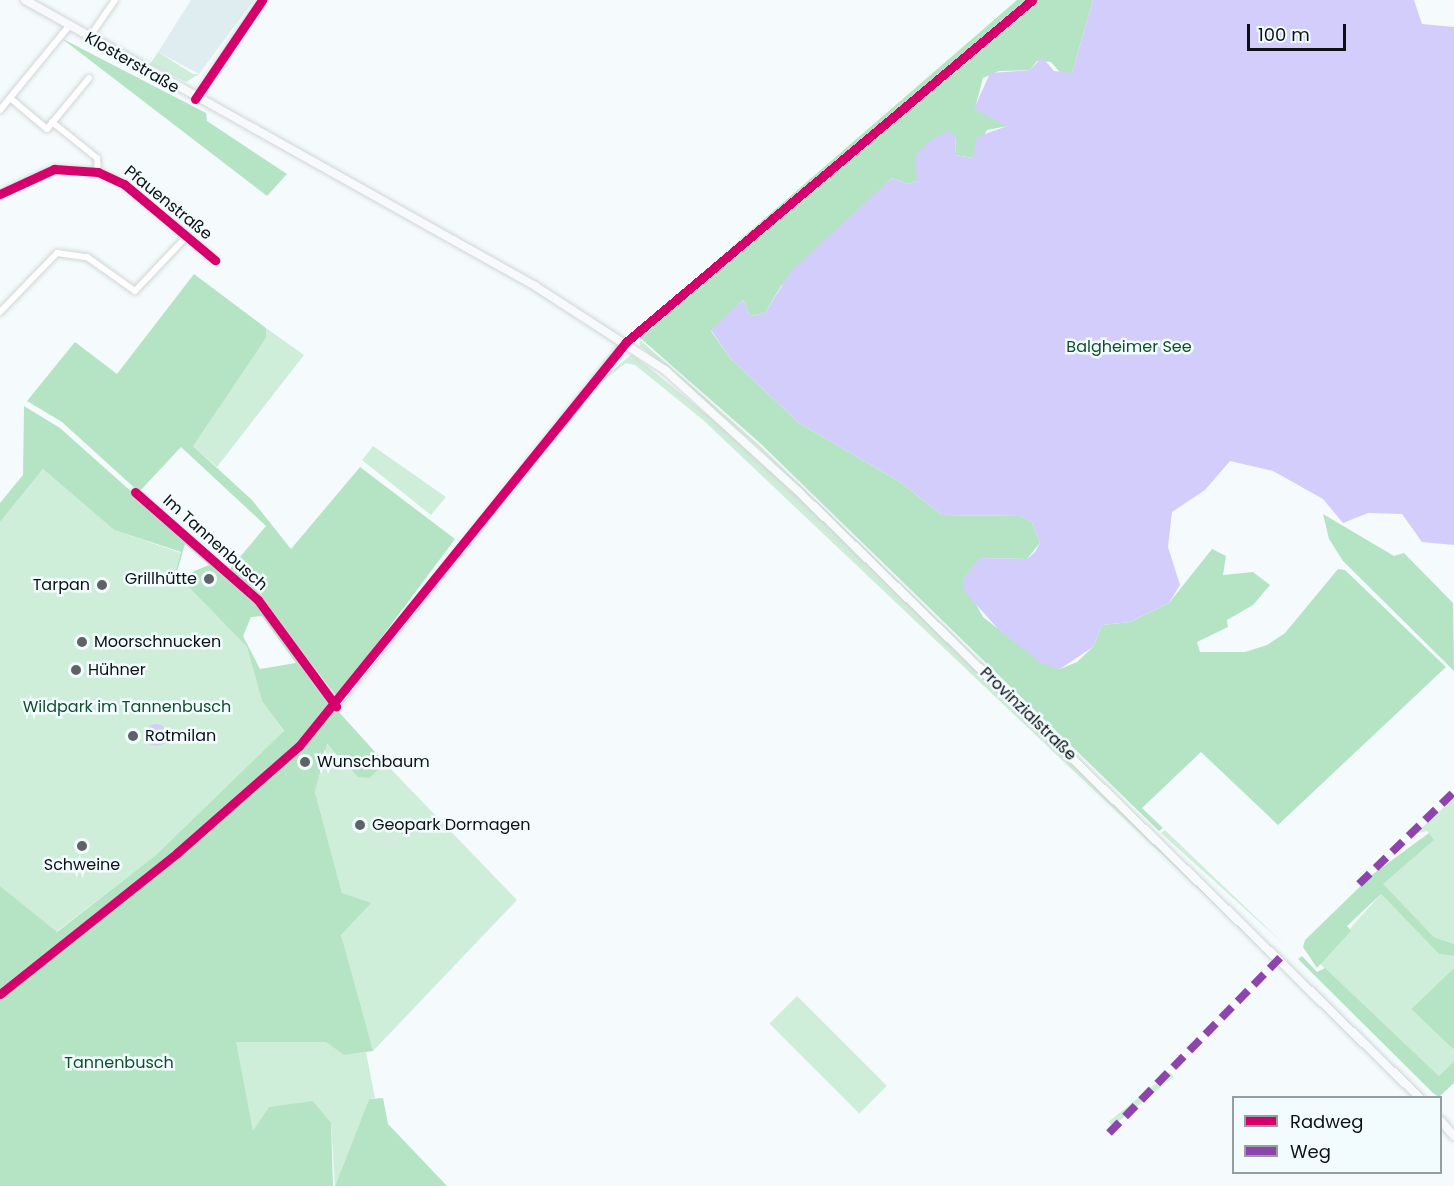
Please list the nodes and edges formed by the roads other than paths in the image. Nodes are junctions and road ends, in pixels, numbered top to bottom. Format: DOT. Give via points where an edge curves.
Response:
graph roads {
  1 [pos="26,0"];
  2 [pos="115,0"];
  3 [pos="262,0"];
  4 [pos="69,26"];
  5 [pos="88,39"];
  6 [pos="88,78"];
  7 [pos="10,98"];
  8 [pos="195,99"];
  9 [pos="0,110"];
  10 [pos="52,122"];
  11 [pos="98,172"];
  12 [pos="0,194"];
  13 [pos="187,236"];
  14 [pos="215,260"];
  15 [pos="0,312"];
  16 [pos="626,342"];
  17 [pos="135,492"];
  18 [pos="1418,1096"];
  19 [pos="1442,1122"];
  20 [pos="1454,1136"];
  1 -- 4 [label="main road, Klosterstraße"];
  2 -- 5 [label="street"];
  3 -- 8 [label="street"];
  4 -- 5 [label="main road, Klosterstraße"];
  4 -- 7 [label="street"];
  5 -- 8 [label="main road, Klosterstraße"];
  6 -- 10 [label="street"];
  7 -- 9 [label="street"];
  7 -- 10 [label="street" via="47,129"];
  8 -- 16 [label="main road, Klosterstraße"];
  10 -- 11 [label="street" via="97,158"];
  11 -- 12 [label="street, Pfauenstraße" via="54,169"];
  11 -- 13 [label="street, Pfauenstraße" via="124,184"];
  13 -- 14 [label="street, Pfauenstraße"];
  13 -- 15 [label="street" via="135,291 87,257 57,254"];
  16 -- 17 [label="street, Im Tannenbusch" via="336,706 258,600"];
  16 -- 18 [label="main road, Provinzialstraße" via="665,370 754,449"];
  19 -- 20 [label="main road"];
}
